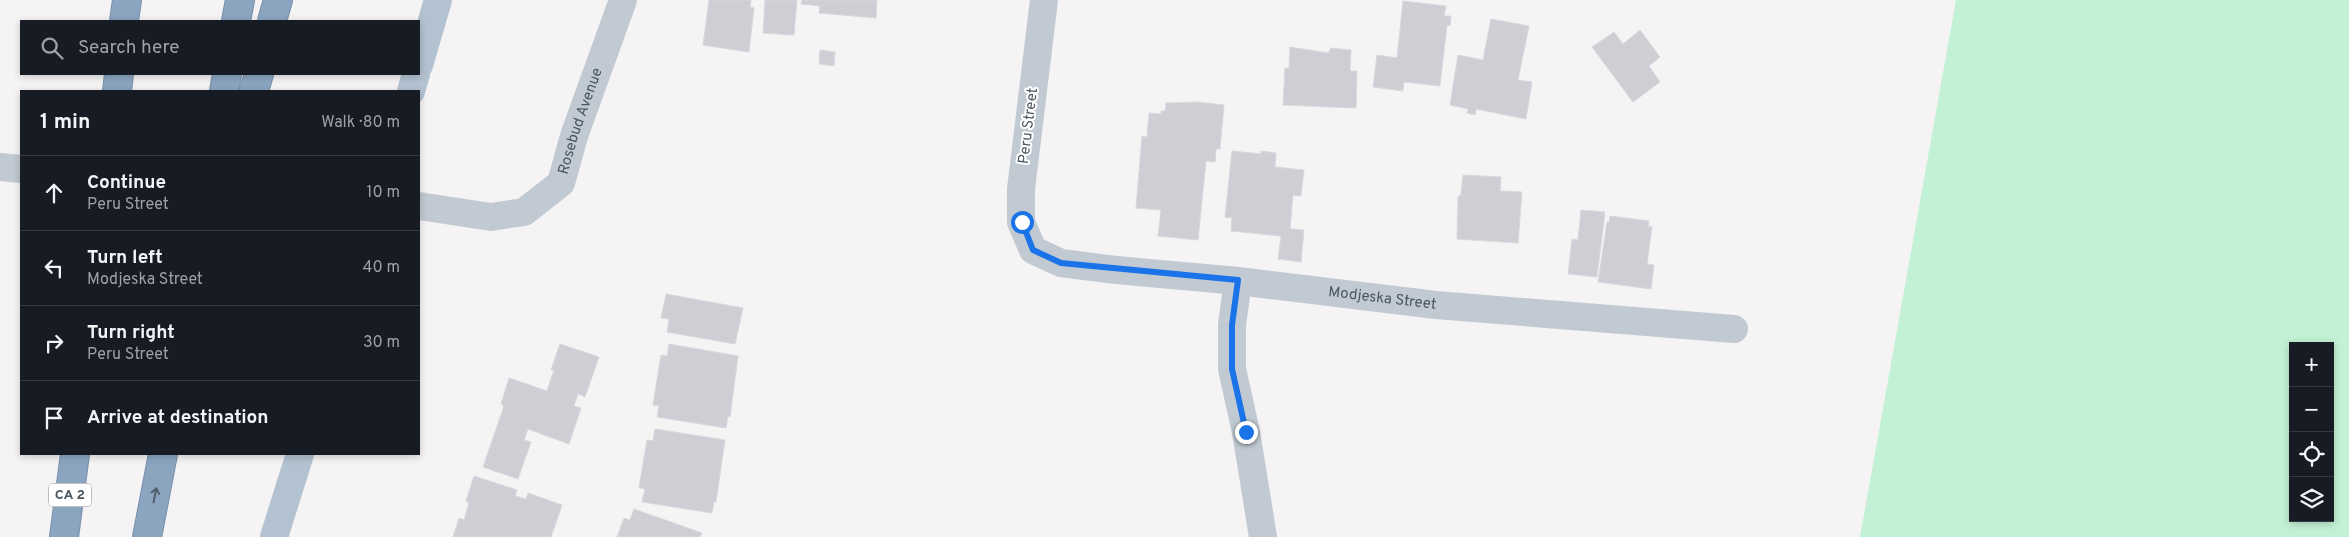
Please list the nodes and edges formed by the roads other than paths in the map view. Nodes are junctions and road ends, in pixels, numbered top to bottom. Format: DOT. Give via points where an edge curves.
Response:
graph roads {
  1 [pos="127,0"];
  2 [pos="240,0"];
  3 [pos="278,0"];
  4 [pos="438,0"];
  5 [pos="623,0"];
  6 [pos="1044,0"];
  7 [pos="124,20"];
  8 [pos="236,20"];
  9 [pos="272,20"];
  10 [pos="420,62"];
  11 [pos="119,75"];
  12 [pos="227,75"];
  13 [pos="259,75"];
  14 [pos="416,75"];
  15 [pos="117,90"];
  16 [pos="224,90"];
  17 [pos="254,90"];
  18 [pos="411,90"];
  19 [pos="0,168"];
  20 [pos="20,169"];
  21 [pos="420,206"];
  22 [pos="1033,250"];
  23 [pos="1238,280"];
  24 [pos="1734,329"];
  25 [pos="75,455"];
  26 [pos="163,455"];
  27 [pos="300,455"];
  28 [pos="64,537"];
  29 [pos="147,537"];
  30 [pos="274,537"];
  31 [pos="1263,537"];
  1 -- 7 [label="highway"];
  2 -- 8 [label="highway"];
  3 -- 9 [label="highway"];
  4 -- 10 [label="main road"];
  5 -- 21 [label="street, Rosebud Avenue" via="574,136 561,183 524,212 491,217"];
  6 -- 22 [label="street, Peru Street" via="1020,189 1022,222"];
  11 -- 15 [label="highway"];
  12 -- 16 [label="highway"];
  13 -- 17 [label="highway"];
  14 -- 18 [label="main road"];
  19 -- 20 [label="street"];
  22 -- 23 [label="street, Modjeska Street" via="1061,263"];
  23 -- 24 [label="street, Modjeska Street" via="1436,305"];
  23 -- 31 [label="street" via="1232,325 1232,369"];
  25 -- 28 [label="highway, CA 2"];
  29 -- 26 [label="highway, one-way"];
  27 -- 30 [label="main road"];
}
